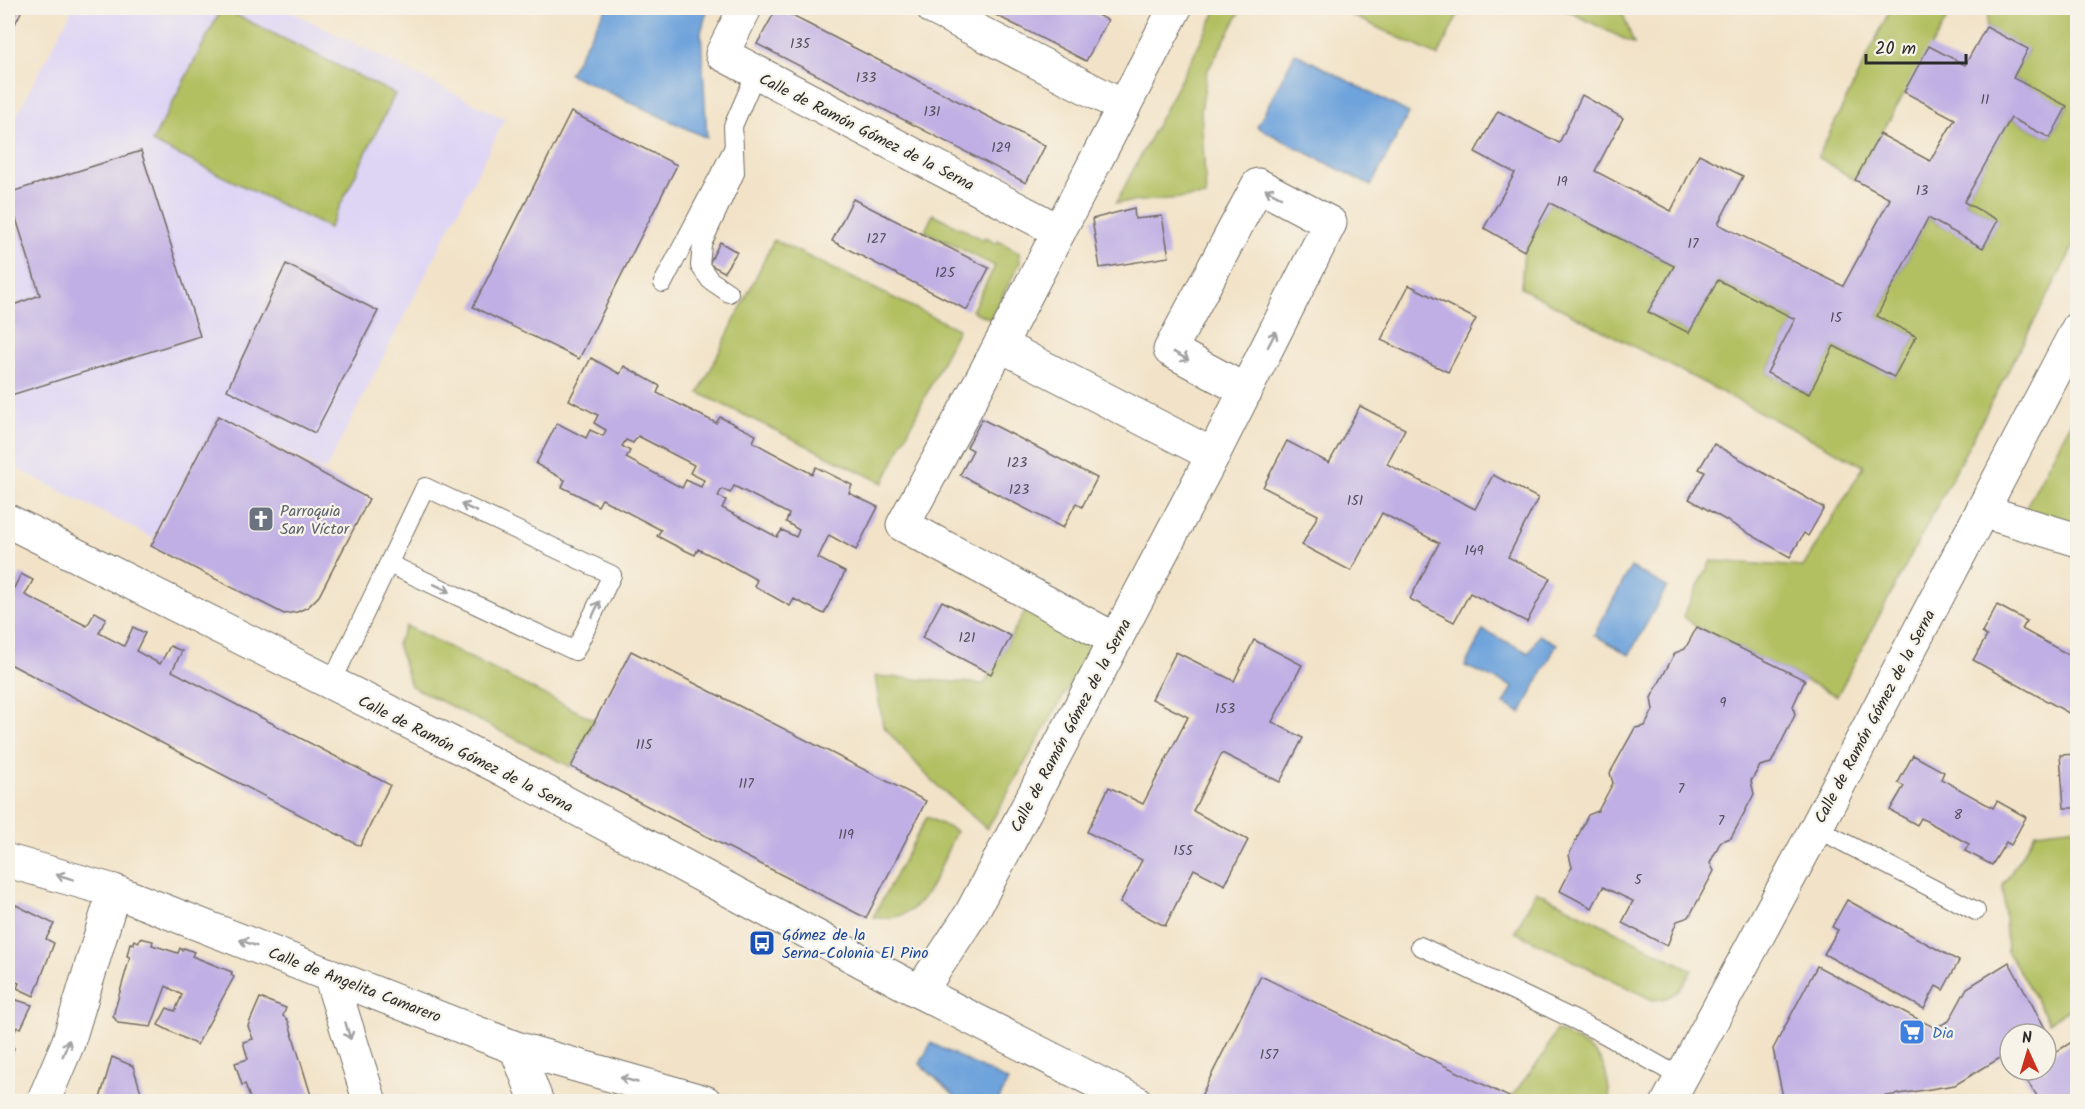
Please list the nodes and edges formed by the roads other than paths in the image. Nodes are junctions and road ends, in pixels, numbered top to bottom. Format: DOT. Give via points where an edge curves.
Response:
graph roads {
  1 [pos="745,8"];
  2 [pos="933,8"];
  3 [pos="1175,8"];
  4 [pos="756,73"];
  5 [pos="1124,107"];
  6 [pos="735,146"];
  7 [pos="1059,231"];
  8 [pos="663,283"];
  9 [pos="729,293"];
  10 [pos="2078,328"];
  11 [pos="1000,345"];
  12 [pos="2068,361"];
  13 [pos="1246,392"];
  14 [pos="1214,455"];
  15 [pos="1982,511"];
  16 [pos="8,521"];
  17 [pos="2078,540"];
  18 [pos="389,564"];
  19 [pos="1116,639"];
  20 [pos="331,684"];
  21 [pos="1816,828"];
  22 [pos="8,861"];
  23 [pos="114,891"];
  24 [pos="1976,910"];
  25 [pos="1420,946"];
  26 [pos="330,975"];
  27 [pos="921,992"];
  28 [pos="516,1048"];
  29 [pos="1674,1089"];
  30 [pos="43,1101"];
  31 [pos="370,1101"];
  32 [pos="537,1101"];
  33 [pos="705,1101"];
  34 [pos="1136,1101"];
  1 -- 4 [label="street, Calle de Ramón Gómez de la Serna" via="722,54"];
  2 -- 5 [label="street"];
  3 -- 5 [label="street"];
  4 -- 6 [label="lane" via="734,126"];
  4 -- 7 [label="street, Calle de Ramón Gómez de la Serna"];
  5 -- 7 [label="street"];
  6 -- 8 [label="lane"];
  6 -- 9 [label="lane" via="735,173 702,244 700,266 710,280"];
  7 -- 11 [label="street"];
  10 -- 12 [label="street, Calle de Ramón Gómez de la Serna"];
  11 -- 14 [label="street"];
  11 -- 19 [label="street" via="903,525"];
  12 -- 15 [label="street, Calle de Ramón Gómez de la Serna"];
  13 -- 13 [label="street, Calle de Ramón Gómez de la Serna, one-way" via="1330,223 1258,185 1170,350"];
  13 -- 14 [label="street, Calle de Ramón Gómez de la Serna"];
  14 -- 19 [label="street, Calle de Ramón Gómez de la Serna"];
  15 -- 17 [label="street"];
  15 -- 21 [label="street, Calle de Ramón Gómez de la Serna"];
  16 -- 20 [label="street, Calle de Ramón Gómez de la Serna"];
  18 -- 18 [label="lane, one-way" via="575,651 612,575 425,487"];
  18 -- 20 [label="lane"];
  19 -- 27 [label="street, Calle de Ramón Gómez de la Serna" via="971,914"];
  20 -- 27 [label="street, Calle de Ramón Gómez de la Serna" via="495,765"];
  21 -- 24 [label="lane"];
  21 -- 29 [label="street, Calle de Ramón Gómez de la Serna"];
  23 -- 22 [label="street, Calle de Angelita Camarero, one-way"];
  26 -- 23 [label="street, Calle de Angelita Camarero, one-way"];
  30 -- 23 [label="street, one-way" via="68,1043"];
  25 -- 29 [label="lane" via="1604,1034"];
  26 -- 28 [label="street, Calle de Angelita Camarero"];
  26 -- 31 [label="street, one-way"];
  27 -- 34 [label="street, Calle de Ramón Gómez de la Serna"];
  28 -- 32 [label="street"];
  33 -- 28 [label="street, Calle de Angelita Camarero, one-way"];
}
